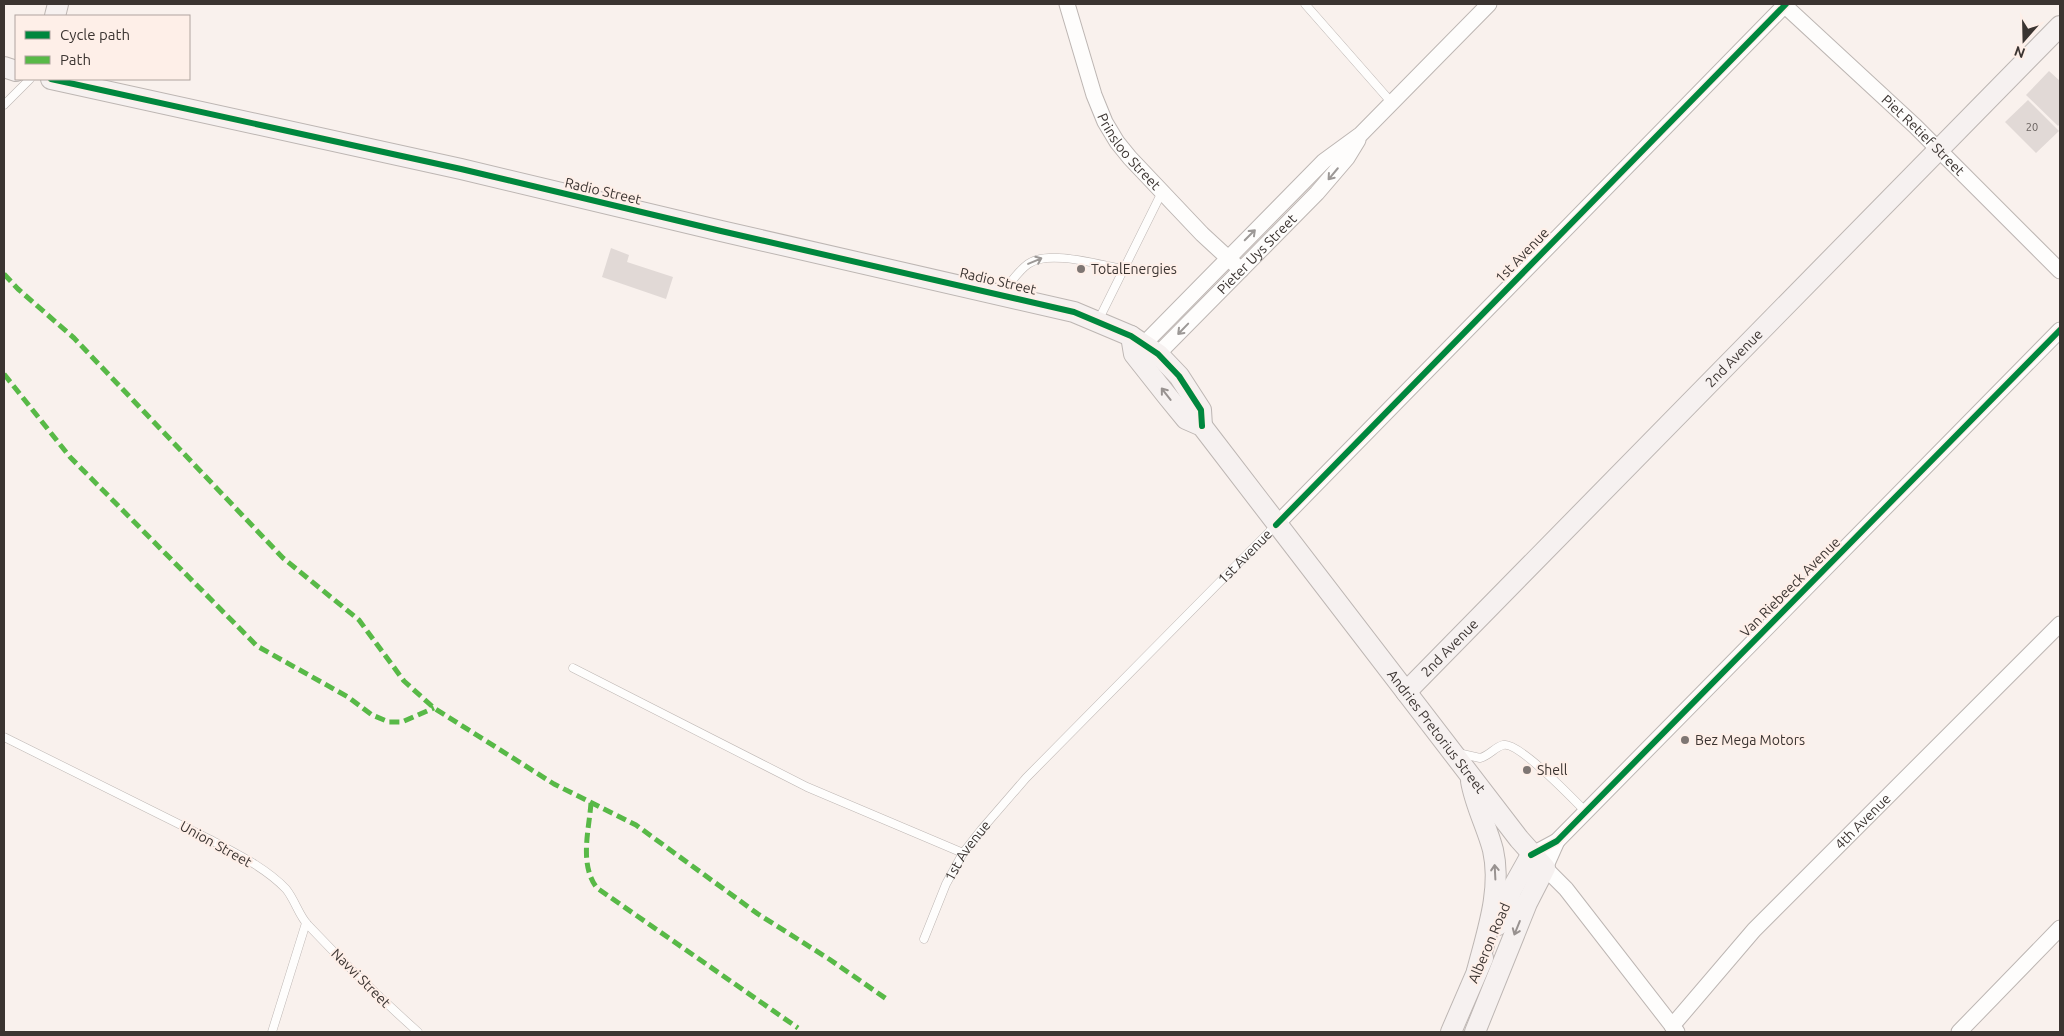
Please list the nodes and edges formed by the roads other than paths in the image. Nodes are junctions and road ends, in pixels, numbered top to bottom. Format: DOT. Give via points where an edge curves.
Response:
graph roads {
  1 [pos="1067,4"];
  2 [pos="1305,4"];
  3 [pos="1489,4"];
  4 [pos="1784,4"];
  5 [pos="2060,26"];
  6 [pos="29,80"];
  7 [pos="56,80"];
  8 [pos="1392,103"];
  9 [pos="4,106"];
  10 [pos="1361,134"];
  11 [pos="1939,149"];
  12 [pos="1162,192"];
  13 [pos="1228,257"];
  14 [pos="1123,270"];
  15 [pos="1241,270"];
  16 [pos="2060,271"];
  17 [pos="1000,294"];
  18 [pos="1098,321"];
  19 [pos="2060,330"];
  20 [pos="1143,351"];
  21 [pos="1276,525"];
  22 [pos="2060,624"];
  23 [pos="573,668"];
  24 [pos="1406,692"];
  25 [pos="4,737"];
  26 [pos="1453,751"];
  27 [pos="1469,772"];
  28 [pos="1586,812"];
  29 [pos="963,853"];
  30 [pos="1538,861"];
  31 [pos="306,923"];
  32 [pos="2060,928"];
  33 [pos="924,939"];
  34 [pos="1478,971"];
  35 [pos="1675,1029"];
  36 [pos="272,1032"];
  37 [pos="418,1032"];
  38 [pos="1451,1032"];
  39 [pos="1475,1032"];
  40 [pos="1959,1032"];
  1 -- 12 [label="street, Prinsloo Street" via="1105,122 1130,158"];
  2 -- 8 [label="lane"];
  3 -- 8 [label="street, Pieter Uys Street"];
  4 -- 11 [label="street, Piet Retief Street"];
  4 -- 21 [label="street, 1st Avenue"];
  5 -- 11 [label="main road, 2nd Avenue"];
  6 -- 9 [label="lane"];
  7 -- 17 [label="main road, Radio Street" via="461,169 721,232"];
  8 -- 10 [label="street, Pieter Uys Street"];
  13 -- 10 [label="street, Pieter Uys Street, one-way" via="1324,161"];
  10 -- 15 [label="street, Pieter Uys Street, one-way" via="1347,158 1317,193"];
  11 -- 16 [label="street, Piet Retief Street"];
  11 -- 24 [label="main road, 2nd Avenue"];
  12 -- 13 [label="street, Prinsloo Street"];
  12 -- 14 [label="lane"];
  13 -- 15 [label="street, Prinsloo Street"];
  13 -- 20 [label="street, Pieter Uys Street"];
  17 -- 14 [label="lane, one-way" via="1028,264 1042,258 1060,258"];
  14 -- 18 [label="lane"];
  15 -- 20 [label="street, Pieter Uys Street, one-way"];
  17 -- 18 [label="main road, Radio Street"];
  18 -- 20 [label="main road, Radio Street"];
  19 -- 28 [label="street, Van Riebeeck Avenue"];
  20 -- 21 [label="main road, Andries Pretorius Street" via="1186,419 1202,426"];
  21 -- 24 [label="main road, Andries Pretorius Street"];
  21 -- 29 [label="lane, 1st Avenue" via="1026,778"];
  22 -- 35 [label="street, 4th Avenue" via="1754,930"];
  23 -- 29 [label="lane" via="808,787"];
  24 -- 26 [label="main road, Andries Pretorius Street"];
  25 -- 31 [label="lane, Union Street" via="242,857 285,889"];
  26 -- 27 [label="main road, Andries Pretorius Street"];
  26 -- 28 [label="lane" via="1480,758 1504,745 1513,746 1528,756"];
  27 -- 30 [label="main road, Andries Pretorius Street"];
  34 -- 27 [label="main road, one-way" via="1494,901 1495,868 1493,851"];
  28 -- 30 [label="street, Van Riebeeck Avenue"];
  29 -- 33 [label="lane, 1st Avenue" via="946,884"];
  30 -- 34 [label="main road, Alberon Road" via="1512,889"];
  30 -- 35 [label="street, Andries Pretorius Street" via="1566,889"];
  30 -- 39 [label="main road, Alberon Road, one-way" via="1520,921"];
  31 -- 36 [label="lane"];
  31 -- 37 [label="lane, Navvi Street"];
  32 -- 40 [label="street"];
  34 -- 38 [label="main road, Alberon Road"];
}
